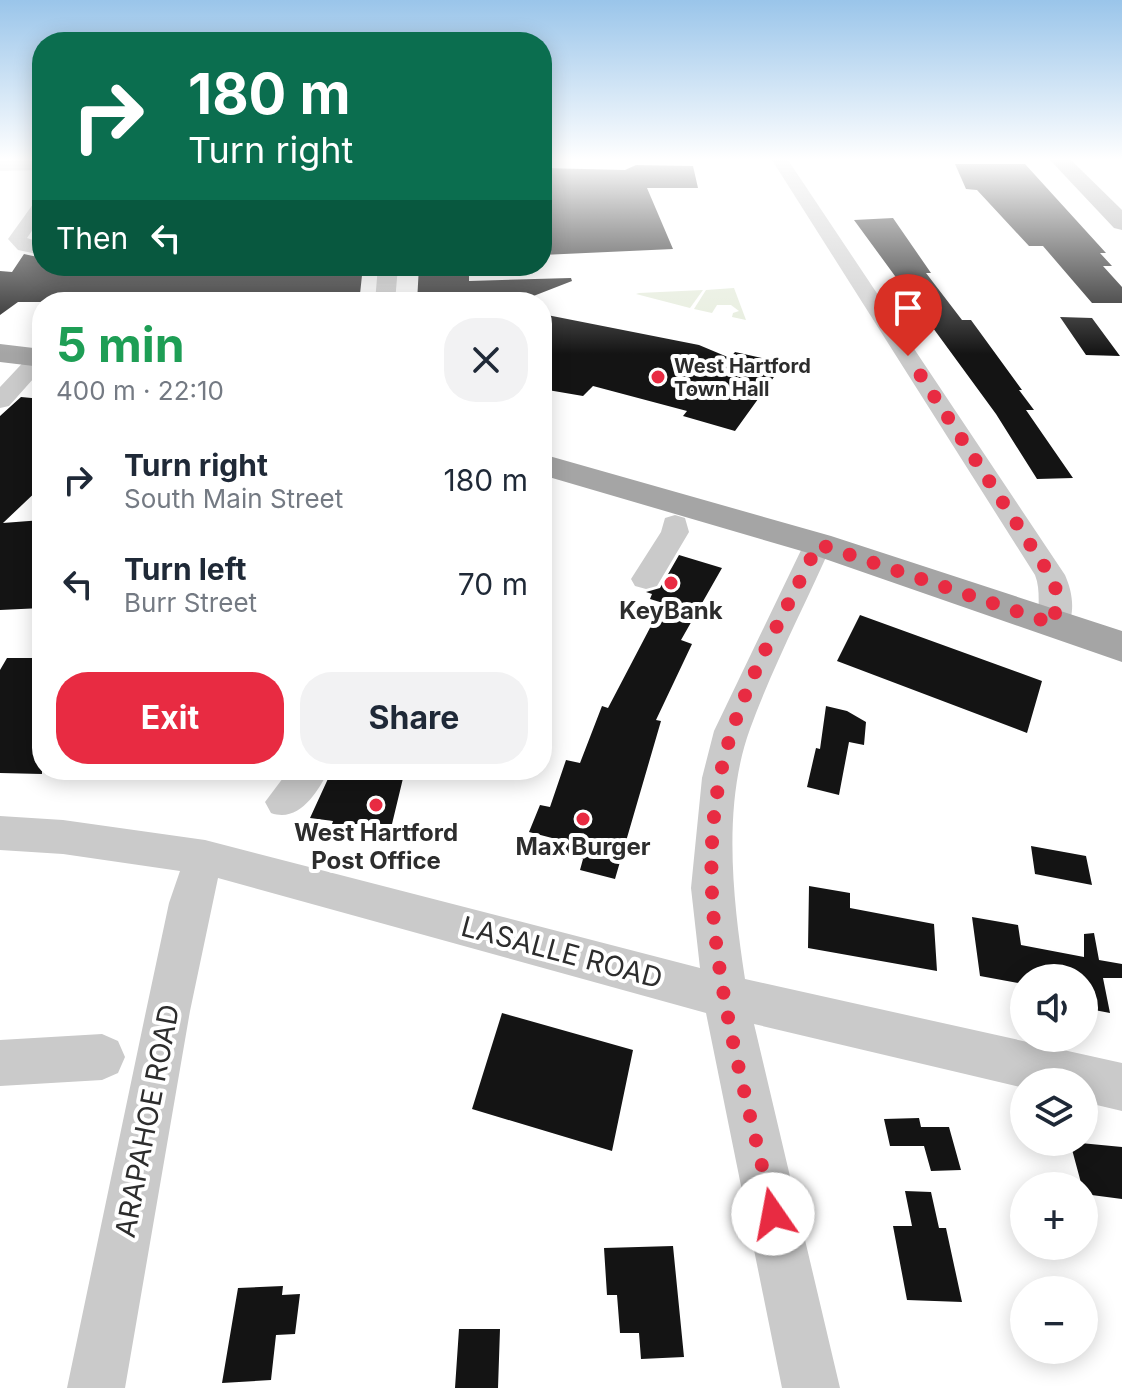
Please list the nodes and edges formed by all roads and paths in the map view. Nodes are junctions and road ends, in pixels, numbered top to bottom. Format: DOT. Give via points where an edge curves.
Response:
graph roads {
  1 [pos="27,225"];
  2 [pos="822,225"];
  3 [pos="32,247"];
  4 [pos="0,353"];
  5 [pos="29,371"];
  6 [pos="0,401"];
  7 [pos="552,467"];
  8 [pos="675,524"];
  9 [pos="818,544"];
  10 [pos="641,590"];
  11 [pos="1054,624"];
  12 [pos="1122,647"];
  13 [pos="303,780"];
  14 [pos="284,802"];
  15 [pos="0,833"];
  16 [pos="205,857"];
  17 [pos="725,996"];
  18 [pos="102,1057"];
  19 [pos="0,1063"];
  20 [pos="1122,1087"];
  21 [pos="96,1388"];
  22 [pos="811,1388"];
  1 -- 3 [label="street" via="17,239"];
  2 -- 11 [label="street" via="1050,575 1057,592"];
  4 -- 5 [label="main road"];
  5 -- 6 [label="street"];
  7 -- 9 [label="main road"];
  8 -- 10 [label="street"];
  9 -- 11 [label="main road"];
  9 -- 17 [label="street" via="748,690 720,778 711,888"];
  11 -- 12 [label="main road"];
  13 -- 14 [label="street"];
  15 -- 16 [label="street, LASALLE ROAD"];
  16 -- 17 [label="street, LASALLE ROAD"];
  16 -- 21 [label="street, ARAPAHOE ROAD" via="190,903"];
  17 -- 20 [label="street, LASALLE ROAD"];
  17 -- 22 [label="street"];
  18 -- 19 [label="street"];
}
